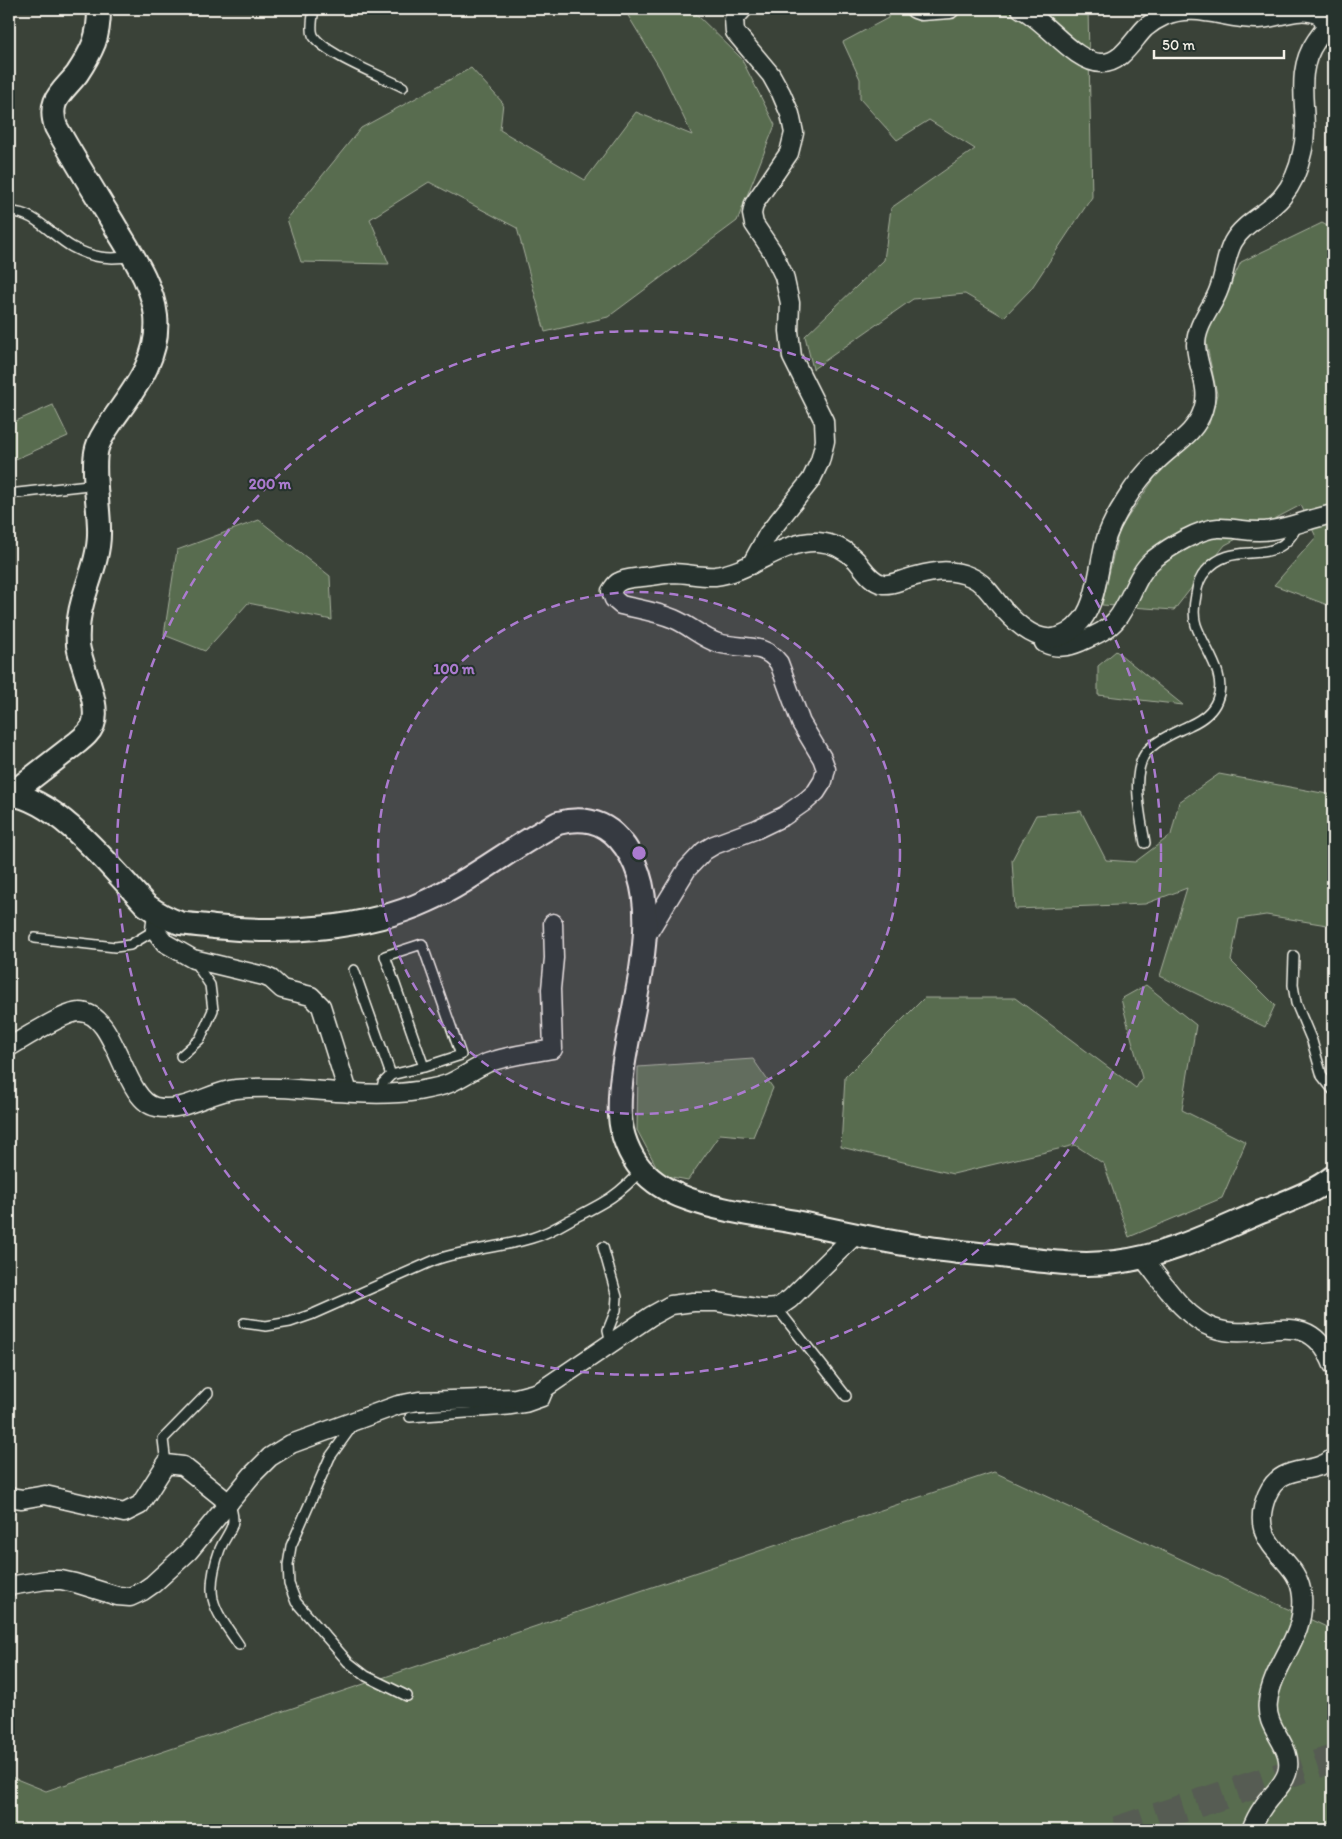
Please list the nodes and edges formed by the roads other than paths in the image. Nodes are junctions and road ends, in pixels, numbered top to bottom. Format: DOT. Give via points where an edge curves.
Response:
graph roads {
  1 [pos="99,9"];
  2 [pos="314,9"];
  3 [pos="743,9"];
  4 [pos="915,9"];
  5 [pos="950,9"];
  6 [pos="1020,9"];
  7 [pos="1330,26"];
  8 [pos="403,86"];
  9 [pos="9,212"];
  10 [pos="132,256"];
  11 [pos="97,484"];
  12 [pos="9,494"];
  13 [pos="1333,514"];
  14 [pos="1298,523"];
  15 [pos="751,566"];
  16 [pos="1039,637"];
  17 [pos="10,794"];
  18 [pos="1145,843"];
  19 [pos="156,921"];
  20 [pos="553,923"];
  21 [pos="646,936"];
  22 [pos="35,938"];
  23 [pos="1294,956"];
  24 [pos="193,959"];
  25 [pos="354,970"];
  26 [pos="9,1047"];
  27 [pos="181,1056"];
  28 [pos="424,1067"];
  29 [pos="390,1074"];
  30 [pos="1333,1090"];
  31 [pos="348,1092"];
  32 [pos="381,1094"];
  33 [pos="641,1169"];
  34 [pos="1333,1177"];
  35 [pos="855,1235"];
  36 [pos="603,1247"];
  37 [pos="1143,1258"];
  38 [pos="777,1308"];
  39 [pos="244,1323"];
  40 [pos="611,1344"];
  41 [pos="1333,1365"];
  42 [pos="550,1386"];
  43 [pos="208,1393"];
  44 [pos="846,1396"];
  45 [pos="410,1416"];
  46 [pos="356,1420"];
  47 [pos="1333,1458"];
  48 [pos="166,1464"];
  49 [pos="9,1497"];
  50 [pos="229,1503"];
  51 [pos="9,1586"];
  52 [pos="239,1646"];
  53 [pos="407,1696"];
  54 [pos="1251,1830"];
  1 -- 10 [label="street" via="94,43 77,74 58,96 52,117"];
  2 -- 8 [label="lane" via="313,35 323,47"];
  3 -- 15 [label="street" via="734,19 735,32 782,93 794,133 789,153 754,204 752,214 754,224 784,276 790,303 792,357 824,421 825,441 811,480 768,534"];
  4 -- 5 [label="street"];
  6 -- 7 [label="street" via="1035,17 1073,51 1102,63 1128,49 1154,20 1182,11 1259,19 1307,10 1321,16"];
  7 -- 16 [label="street" via="1312,47 1304,71 1305,131 1292,183 1281,198 1247,225 1233,242 1220,289 1200,327 1196,342 1206,399 1198,425 1152,465 1124,501 1105,541 1089,608 1083,619 1064,634 1054,638"];
  9 -- 10 [label="lane" via="18,211 29,216 72,247 91,256 113,259"];
  10 -- 11 [label="street" via="147,284 157,332 154,350 141,380 97,447"];
  11 -- 12 [label="lane"];
  11 -- 17 [label="street" via="99,543 78,631 80,656 94,705 93,726 78,742"];
  13 -- 14 [label="street"];
  14 -- 16 [label="street" via="1258,532 1218,528 1203,531 1154,559 1116,620 1105,630 1064,647 1045,644"];
  14 -- 18 [label="lane" via="1284,545 1272,550 1220,558 1205,571 1197,587 1196,624 1220,678 1218,700 1205,718 1165,736 1148,749 1139,768 1137,790"];
  15 -- 16 [label="street" via="769,555 806,542 818,542 832,544 844,551 880,584 940,571 958,572 974,578 1005,611"];
  15 -- 21 [label="street" via="718,575 673,574 626,579 611,591 621,605 674,619 718,643 759,648 774,656 801,723 822,758 826,769 823,782 816,792 784,816 704,851 687,869"];
  17 -- 19 [label="street" via="34,800 73,828 146,905"];
  19 -- 21 [label="street" via="239,930 292,929 373,920 436,897 558,823 587,819 613,832 630,854 643,890"];
  19 -- 22 [label="lane" via="130,945 115,947"];
  19 -- 24 [label="street" via="165,943"];
  20 -- 32 [label="street" via="553,1049 487,1063 448,1084"];
  21 -- 33 [label="street" via="620,1100 624,1137"];
  23 -- 30 [label="lane" via="1296,1003 1322,1076"];
  24 -- 27 [label="lane" via="210,985 212,1010 200,1039"];
  24 -- 31 [label="street" via="264,976 282,990 311,996 321,1006"];
  25 -- 29 [label="lane"];
  26 -- 31 [label="street" via="78,1011 91,1014 102,1023 140,1096 154,1107 172,1108 233,1089 266,1086"];
  28 -- 28 [label="lane" via="461,1055 422,944 385,956"];
  28 -- 29 [label="lane"];
  29 -- 32 [label="lane" via="383,1083"];
  31 -- 32 [label="street"];
  33 -- 35 [label="street" via="655,1182 703,1204"];
  33 -- 39 [label="lane" via="612,1199 532,1238 435,1260 290,1322 266,1326"];
  34 -- 37 [label="street" via="1307,1193 1170,1250"];
  35 -- 37 [label="street" via="929,1248 1053,1262 1099,1263"];
  35 -- 38 [label="street"];
  36 -- 40 [label="lane" via="617,1297 608,1330"];
  37 -- 41 [label="street" via="1184,1309 1197,1320 1230,1332 1300,1330 1317,1338"];
  38 -- 40 [label="street" via="717,1302 671,1305"];
  38 -- 44 [label="lane"];
  40 -- 42 [label="street"];
  42 -- 45 [label="lane" via="544,1401 527,1407"];
  42 -- 46 [label="street" via="516,1398 419,1401"];
  43 -- 48 [label="lane" via="163,1439"];
  46 -- 50 [label="street" via="291,1444 252,1475"];
  46 -- 53 [label="lane" via="330,1457 291,1546 289,1584 296,1602 348,1662 366,1676"];
  47 -- 54 [label="street" via="1280,1476 1272,1486 1264,1509 1264,1534 1294,1573 1302,1593 1303,1612 1270,1690 1268,1703 1272,1728 1285,1748 1288,1772"];
  48 -- 49 [label="street" via="140,1505 124,1513 45,1496"];
  48 -- 50 [label="street" via="182,1466"];
  50 -- 51 [label="street" via="189,1551 153,1584 130,1596 116,1596 61,1580"];
  50 -- 52 [label="lane" via="234,1514 232,1531 221,1549 212,1582 213,1599"];
}
